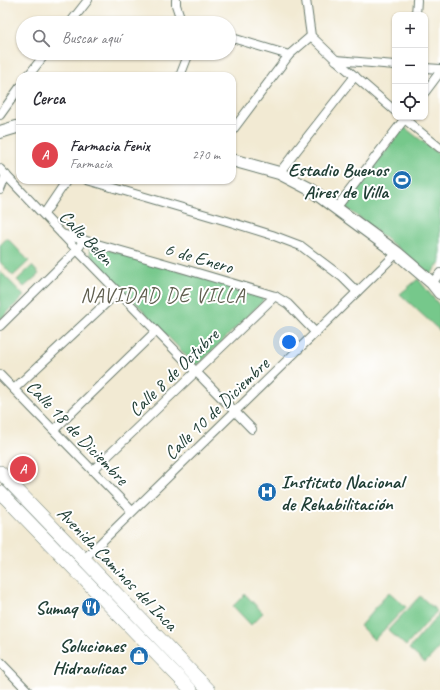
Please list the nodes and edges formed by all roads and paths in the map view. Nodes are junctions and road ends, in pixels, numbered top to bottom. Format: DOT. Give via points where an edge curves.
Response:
graph roads {
  1 [pos="88,0"];
  2 [pos="176,0"];
  3 [pos="306,0"];
  4 [pos="417,0"];
  5 [pos="416,12"];
  6 [pos="75,16"];
  7 [pos="180,16"];
  8 [pos="311,36"];
  9 [pos="236,39"];
  10 [pos="289,55"];
  11 [pos="41,60"];
  12 [pos="187,60"];
  13 [pos="336,60"];
  14 [pos="392,65"];
  15 [pos="428,68"];
  16 [pos="440,70"];
  17 [pos="31,72"];
  18 [pos="182,72"];
  19 [pos="355,76"];
  20 [pos="428,88"];
  21 [pos="16,93"];
  22 [pos="392,108"];
  23 [pos="0,115"];
  24 [pos="402,120"];
  25 [pos="406,120"];
  26 [pos="236,126"];
  27 [pos="16,127"];
  28 [pos="0,132"];
  29 [pos="440,148"];
  30 [pos="236,161"];
  31 [pos="3,172"];
  32 [pos="279,174"];
  33 [pos="65,184"];
  34 [pos="100,184"];
  35 [pos="0,190"];
  36 [pos="337,207"];
  37 [pos="44,214"];
  38 [pos="60,233"];
  39 [pos="84,240"];
  40 [pos="77,250"];
  41 [pos="397,253"];
  42 [pos="440,273"];
  43 [pos="432,283"];
  44 [pos="118,292"];
  45 [pos="357,292"];
  46 [pos="440,293"];
  47 [pos="275,296"];
  48 [pos="0,326"];
  49 [pos="156,331"];
  50 [pos="316,333"];
  51 [pos="196,372"];
  52 [pos="0,375"];
  53 [pos="14,389"];
  54 [pos="235,412"];
  55 [pos="252,429"];
  56 [pos="54,430"];
  57 [pos="93,470"];
  58 [pos="0,472"];
  59 [pos="0,492"];
  60 [pos="132,512"];
  61 [pos="84,559"];
  62 [pos="74,569"];
  63 [pos="0,662"];
  64 [pos="27,690"];
  65 [pos="191,690"];
  66 [pos="209,690"];
  1 -- 6 [label="street"];
  2 -- 7 [label="street"];
  3 -- 8 [label="street"];
  4 -- 5 [label="street"];
  8 -- 10 [label="street"];
  8 -- 13 [label="street"];
  9 -- 10 [label="street"];
  10 -- 26 [label="street"];
  11 -- 17 [label="street"];
  12 -- 18 [label="street"];
  13 -- 14 [label="street"];
  13 -- 19 [label="street"];
  15 -- 16 [label="street"];
  16 -- 20 [label="street"];
  19 -- 22 [label="street"];
  19 -- 32 [label="street"];
  21 -- 23 [label="street"];
  24 -- 36 [label="street"];
  25 -- 29 [label="street"];
  27 -- 28 [label="street"];
  30 -- 32 [label="street"];
  31 -- 35 [label="street"];
  31 -- 37 [label="street, Calle Belen"];
  32 -- 36 [label="street" via="310,189"];
  33 -- 37 [label="street"];
  34 -- 45 [label="street" via="272,235 300,246 342,277"];
  36 -- 41 [label="street"];
  37 -- 38 [label="street, Calle Belen"];
  38 -- 39 [label="street, 6 de Enero"];
  38 -- 40 [label="street, Calle Belen"];
  39 -- 40 [label="street"];
  39 -- 47 [label="street, 6 de Enero"];
  40 -- 44 [label="street, Calle Belen"];
  40 -- 48 [label="street"];
  41 -- 43 [label="street"];
  41 -- 45 [label="street, Calle 10 de Diciembre"];
  42 -- 43 [label="street"];
  43 -- 46 [label="street"];
  44 -- 49 [label="street, Calle Belen"];
  44 -- 53 [label="street"];
  45 -- 50 [label="street, Calle 10 de Diciembre"];
  47 -- 50 [label="street, 6 de Enero" via="288,304"];
  47 -- 51 [label="street, Calle 8 de Octubre"];
  49 -- 51 [label="street, Calle Belen"];
  49 -- 56 [label="street"];
  50 -- 54 [label="street, Calle 10 de Diciembre"];
  51 -- 54 [label="street, Calle Belen"];
  51 -- 57 [label="street, Calle 8 de Octubre"];
  52 -- 53 [label="street, Calle 18 de Diciembre"];
  53 -- 56 [label="street, Calle 18 de Diciembre"];
  54 -- 55 [label="street, Calle Belen"];
  54 -- 60 [label="street, Calle 10 de Diciembre"];
  56 -- 57 [label="street, Calle 18 de Diciembre"];
  57 -- 60 [label="street, Calle 18 de Diciembre"];
  58 -- 61 [label="main road, Avenida Caminos del Inca"];
  59 -- 62 [label="main road, Avenida Caminos del Inca"];
  60 -- 61 [label="street, Calle 10 de Diciembre"];
  61 -- 62 [label="street, Calle 10 de Diciembre"];
  61 -- 66 [label="main road, Avenida Caminos del Inca"];
  62 -- 65 [label="main road, Avenida Caminos del Inca"];
  63 -- 64 [label="street"];
}
